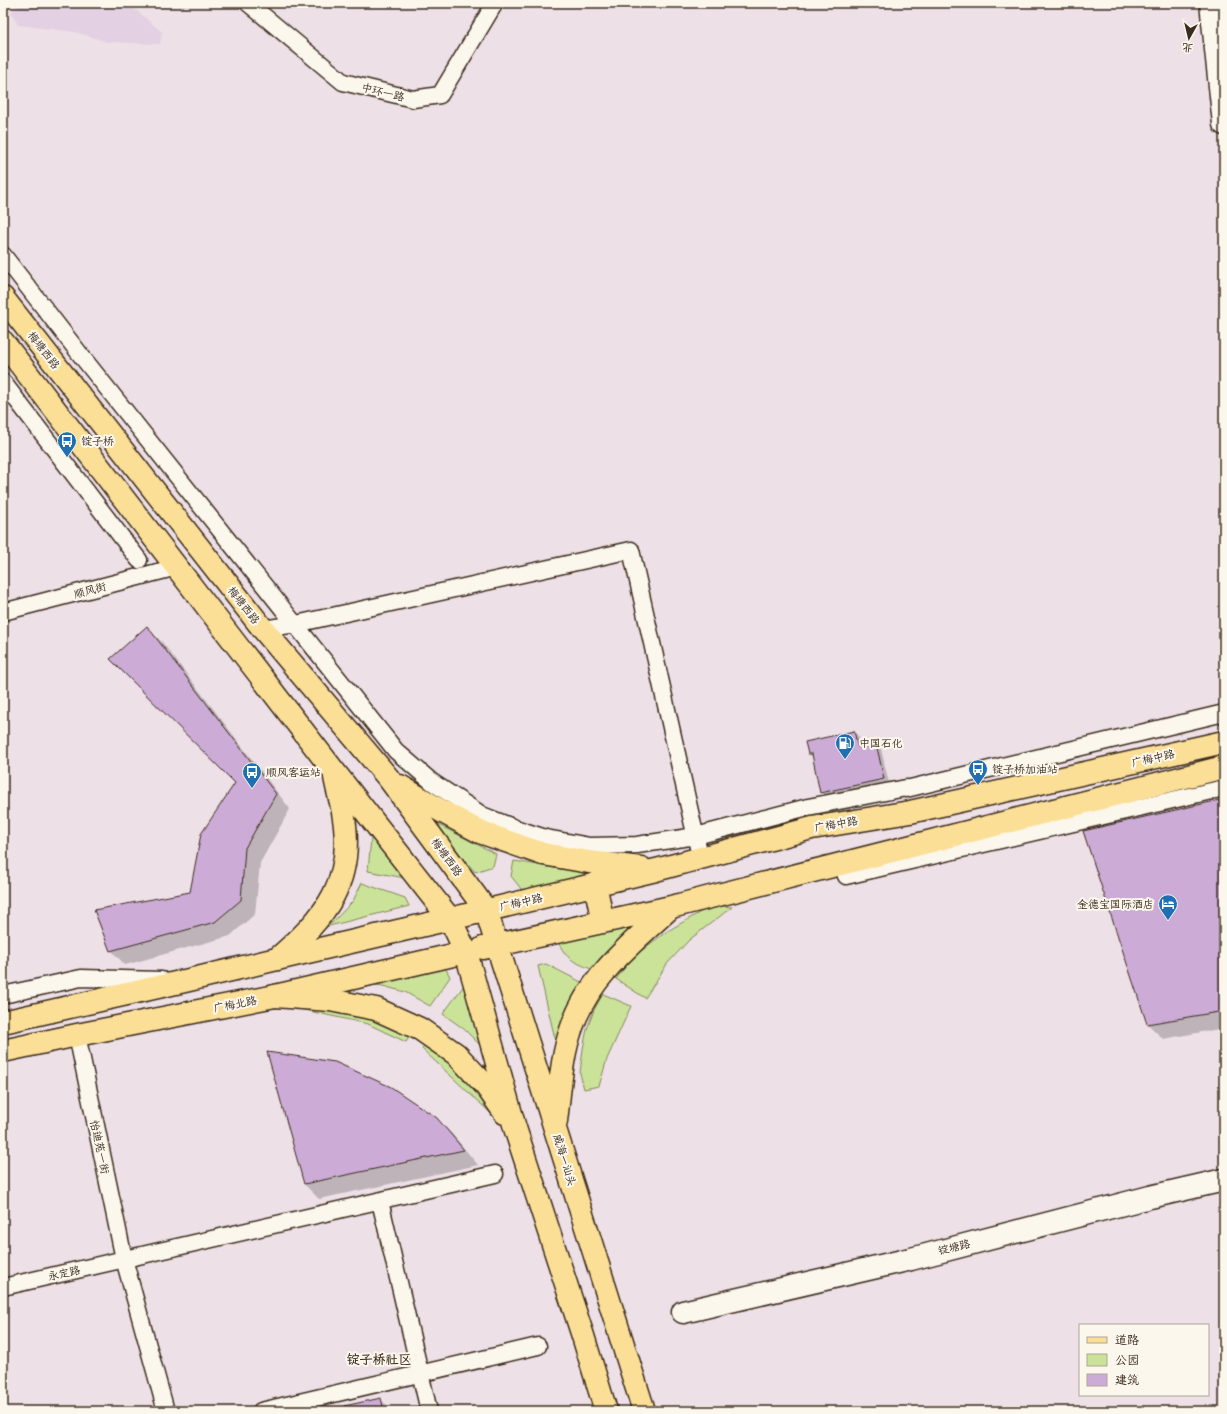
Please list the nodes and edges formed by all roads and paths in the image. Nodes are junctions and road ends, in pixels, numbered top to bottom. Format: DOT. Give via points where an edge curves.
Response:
graph roads {
  1 [pos="248,3"];
  2 [pos="495,3"];
  3 [pos="1211,3"];
  4 [pos="1223,3"];
  5 [pos="1224,14"];
  6 [pos="1224,124"];
  7 [pos="3,255"];
  8 [pos="3,298"];
  9 [pos="3,342"];
  10 [pos="3,382"];
  11 [pos="139,560"];
  12 [pos="177,567"];
  13 [pos="3,612"];
  14 [pos="296,624"];
  15 [pos="263,629"];
  16 [pos="1224,713"];
  17 [pos="1224,742"];
  18 [pos="1224,767"];
  19 [pos="333,770"];
  20 [pos="390,780"];
  21 [pos="1224,788"];
  22 [pos="696,836"];
  23 [pos="701,858"];
  24 [pos="842,864"];
  25 [pos="656,870"];
  26 [pos="596,884"];
  27 [pos="671,907"];
  28 [pos="486,910"];
  29 [pos="450,919"];
  30 [pos="603,922"];
  31 [pos="497,945"];
  32 [pos="466,952"];
  33 [pos="277,959"];
  34 [pos="190,980"];
  35 [pos="3,995"];
  36 [pos="275,996"];
  37 [pos="3,1022"];
  38 [pos="77,1035"];
  39 [pos="3,1051"];
  40 [pos="555,1127"];
  41 [pos="515,1128"];
  42 [pos="495,1174"];
  43 [pos="1224,1180"];
  44 [pos="380,1201"];
  45 [pos="124,1259"];
  46 [pos="3,1286"];
  47 [pos="683,1312"];
  48 [pos="538,1346"];
  49 [pos="421,1374"];
  50 [pos="166,1411"];
  51 [pos="261,1411"];
  52 [pos="429,1411"];
  53 [pos="606,1411"];
  54 [pos="644,1411"];
  1 -- 2 [label="street, 中环一路" via="343,82 413,99 440,94"];
  3 -- 6 [label="street"];
  4 -- 5 [label="street"];
  7 -- 14 [label="street"];
  8 -- 15 [label="main road, 梅塘西路"];
  9 -- 12 [label="main road"];
  10 -- 11 [label="street"];
  12 -- 13 [label="street, 顺风街"];
  12 -- 19 [label="main road"];
  14 -- 15 [label="street"];
  14 -- 22 [label="street" via="396,751 432,782 482,816 546,838 590,846 637,845"];
  14 -- 22 [label="street" via="630,550"];
  15 -- 20 [label="main road, 梅塘西路"];
  16 -- 22 [label="street" via="906,789 808,807"];
  17 -- 23 [label="main road, 广梅中路" via="910,812 812,828"];
  18 -- 24 [label="main road"];
  19 -- 29 [label="main road"];
  19 -- 33 [label="main road" via="346,838 340,882 332,900 317,921"];
  20 -- 25 [label="main road" via="480,832 543,854"];
  20 -- 28 [label="main road, 梅塘西路"];
  21 -- 24 [label="street" via="846,876"];
  22 -- 23 [label="street"];
  23 -- 25 [label="main road, 广梅中路"];
  24 -- 27 [label="main road"];
  25 -- 26 [label="main road, 广梅中路"];
  26 -- 28 [label="main road, 广梅中路"];
  26 -- 30 [label="main road"];
  27 -- 30 [label="main road"];
  27 -- 40 [label="main road" via="610,965 588,993 572,1027 563,1065"];
  28 -- 29 [label="main road, 广梅中路"];
  28 -- 31 [label="main road, 威海—汕头"];
  29 -- 32 [label="main road"];
  29 -- 33 [label="main road"];
  30 -- 31 [label="main road"];
  31 -- 32 [label="main road"];
  31 -- 40 [label="main road, 威海—汕头"];
  32 -- 36 [label="main road, 广梅北路"];
  32 -- 41 [label="main road"];
  33 -- 34 [label="main road"];
  34 -- 35 [label="street" via="81,978"];
  34 -- 37 [label="main road"];
  36 -- 38 [label="main road, 广梅北路"];
  36 -- 41 [label="main road" via="330,1000 376,1010 420,1029 456,1054 486,1086"];
  38 -- 39 [label="main road, 广梅北路"];
  38 -- 45 [label="street, 怡迪苑一街"];
  40 -- 54 [label="main road, 威海—汕头"];
  41 -- 53 [label="main road"];
  42 -- 44 [label="street, 永定路"];
  43 -- 47 [label="street, 锭塘路" via="911,1259"];
  44 -- 45 [label="street, 永定路"];
  44 -- 49 [label="street"];
  45 -- 46 [label="street, 永定路"];
  45 -- 50 [label="street, 怡迪苑一街"];
  48 -- 49 [label="street"];
  49 -- 51 [label="street"];
  49 -- 52 [label="street"];
}
